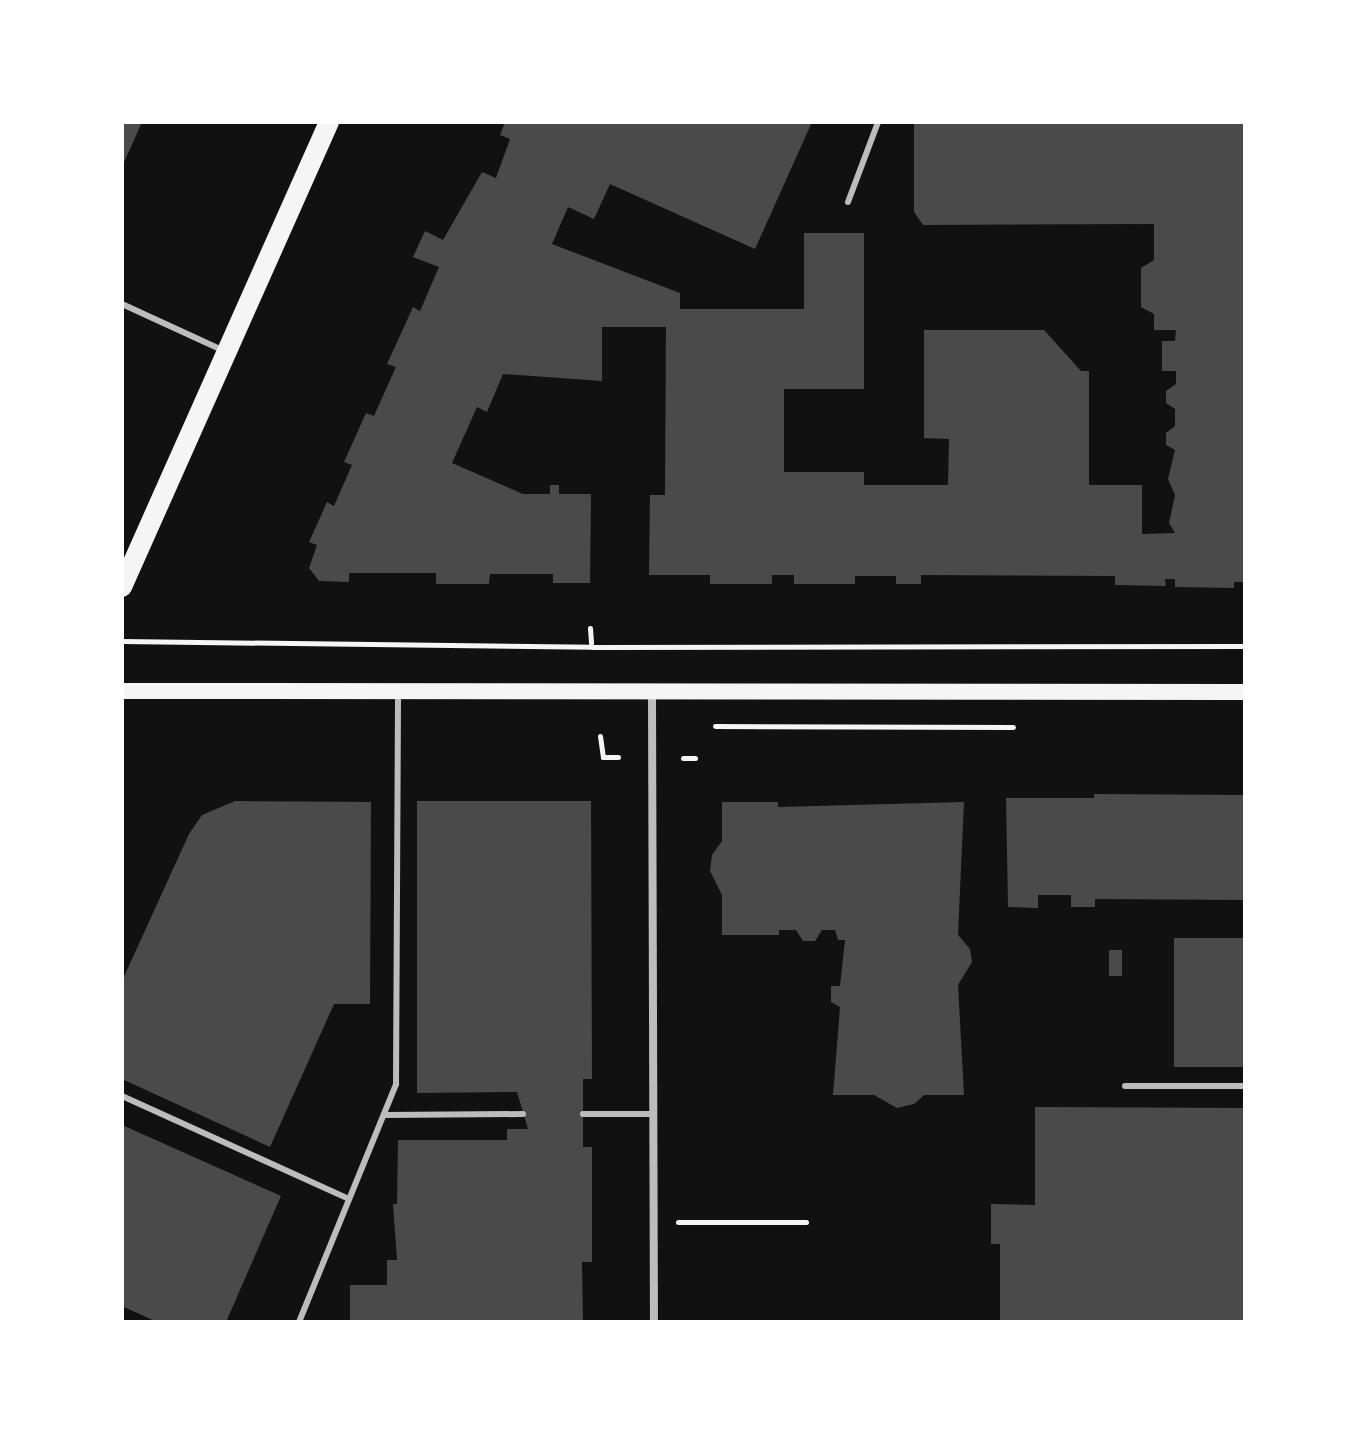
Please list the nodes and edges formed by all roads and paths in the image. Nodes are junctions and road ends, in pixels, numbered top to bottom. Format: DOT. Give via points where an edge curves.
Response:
graph roads {
  1 [pos="329,122"];
  2 [pos="878,122"];
  3 [pos="848,202"];
  4 [pos="122,304"];
  5 [pos="226,352"];
  6 [pos="122,587"];
  7 [pos="590,628"];
  8 [pos="122,641"];
  9 [pos="591,643"];
  10 [pos="1245,646"];
  11 [pos="122,691"];
  12 [pos="1245,692"];
  13 [pos="398,694"];
  14 [pos="652,695"];
  15 [pos="600,736"];
  16 [pos="618,757"];
  17 [pos="683,758"];
  18 [pos="695,758"];
  19 [pos="1125,1086"];
  20 [pos="1245,1086"];
  21 [pos="122,1096"];
  22 [pos="523,1114"];
  23 [pos="583,1114"];
  24 [pos="653,1114"];
  25 [pos="384,1115"];
  26 [pos="349,1199"];
  27 [pos="653,1222"];
  28 [pos="806,1222"];
  29 [pos="299,1322"];
  30 [pos="654,1322"];
  1 -- 5 [label="main road"];
  2 -- 3 [label="lane"];
  4 -- 5 [label="lane"];
  5 -- 6 [label="main road"];
  7 -- 9 [label="path"];
  8 -- 10 [label="path"];
  11 -- 13 [label="main road"];
  12 -- 14 [label="main road"];
  13 -- 14 [label="main road"];
  13 -- 25 [label="lane" via="396,1084"];
  14 -- 24 [label="street"];
  15 -- 16 [label="path" via="603,757"];
  17 -- 18 [label="path"];
  19 -- 20 [label="lane"];
  21 -- 26 [label="lane"];
  22 -- 25 [label="lane"];
  23 -- 24 [label="lane"];
  24 -- 27 [label="street"];
  25 -- 26 [label="lane"];
  26 -- 29 [label="lane"];
  27 -- 28 [label="path"];
  27 -- 30 [label="street"];
}
